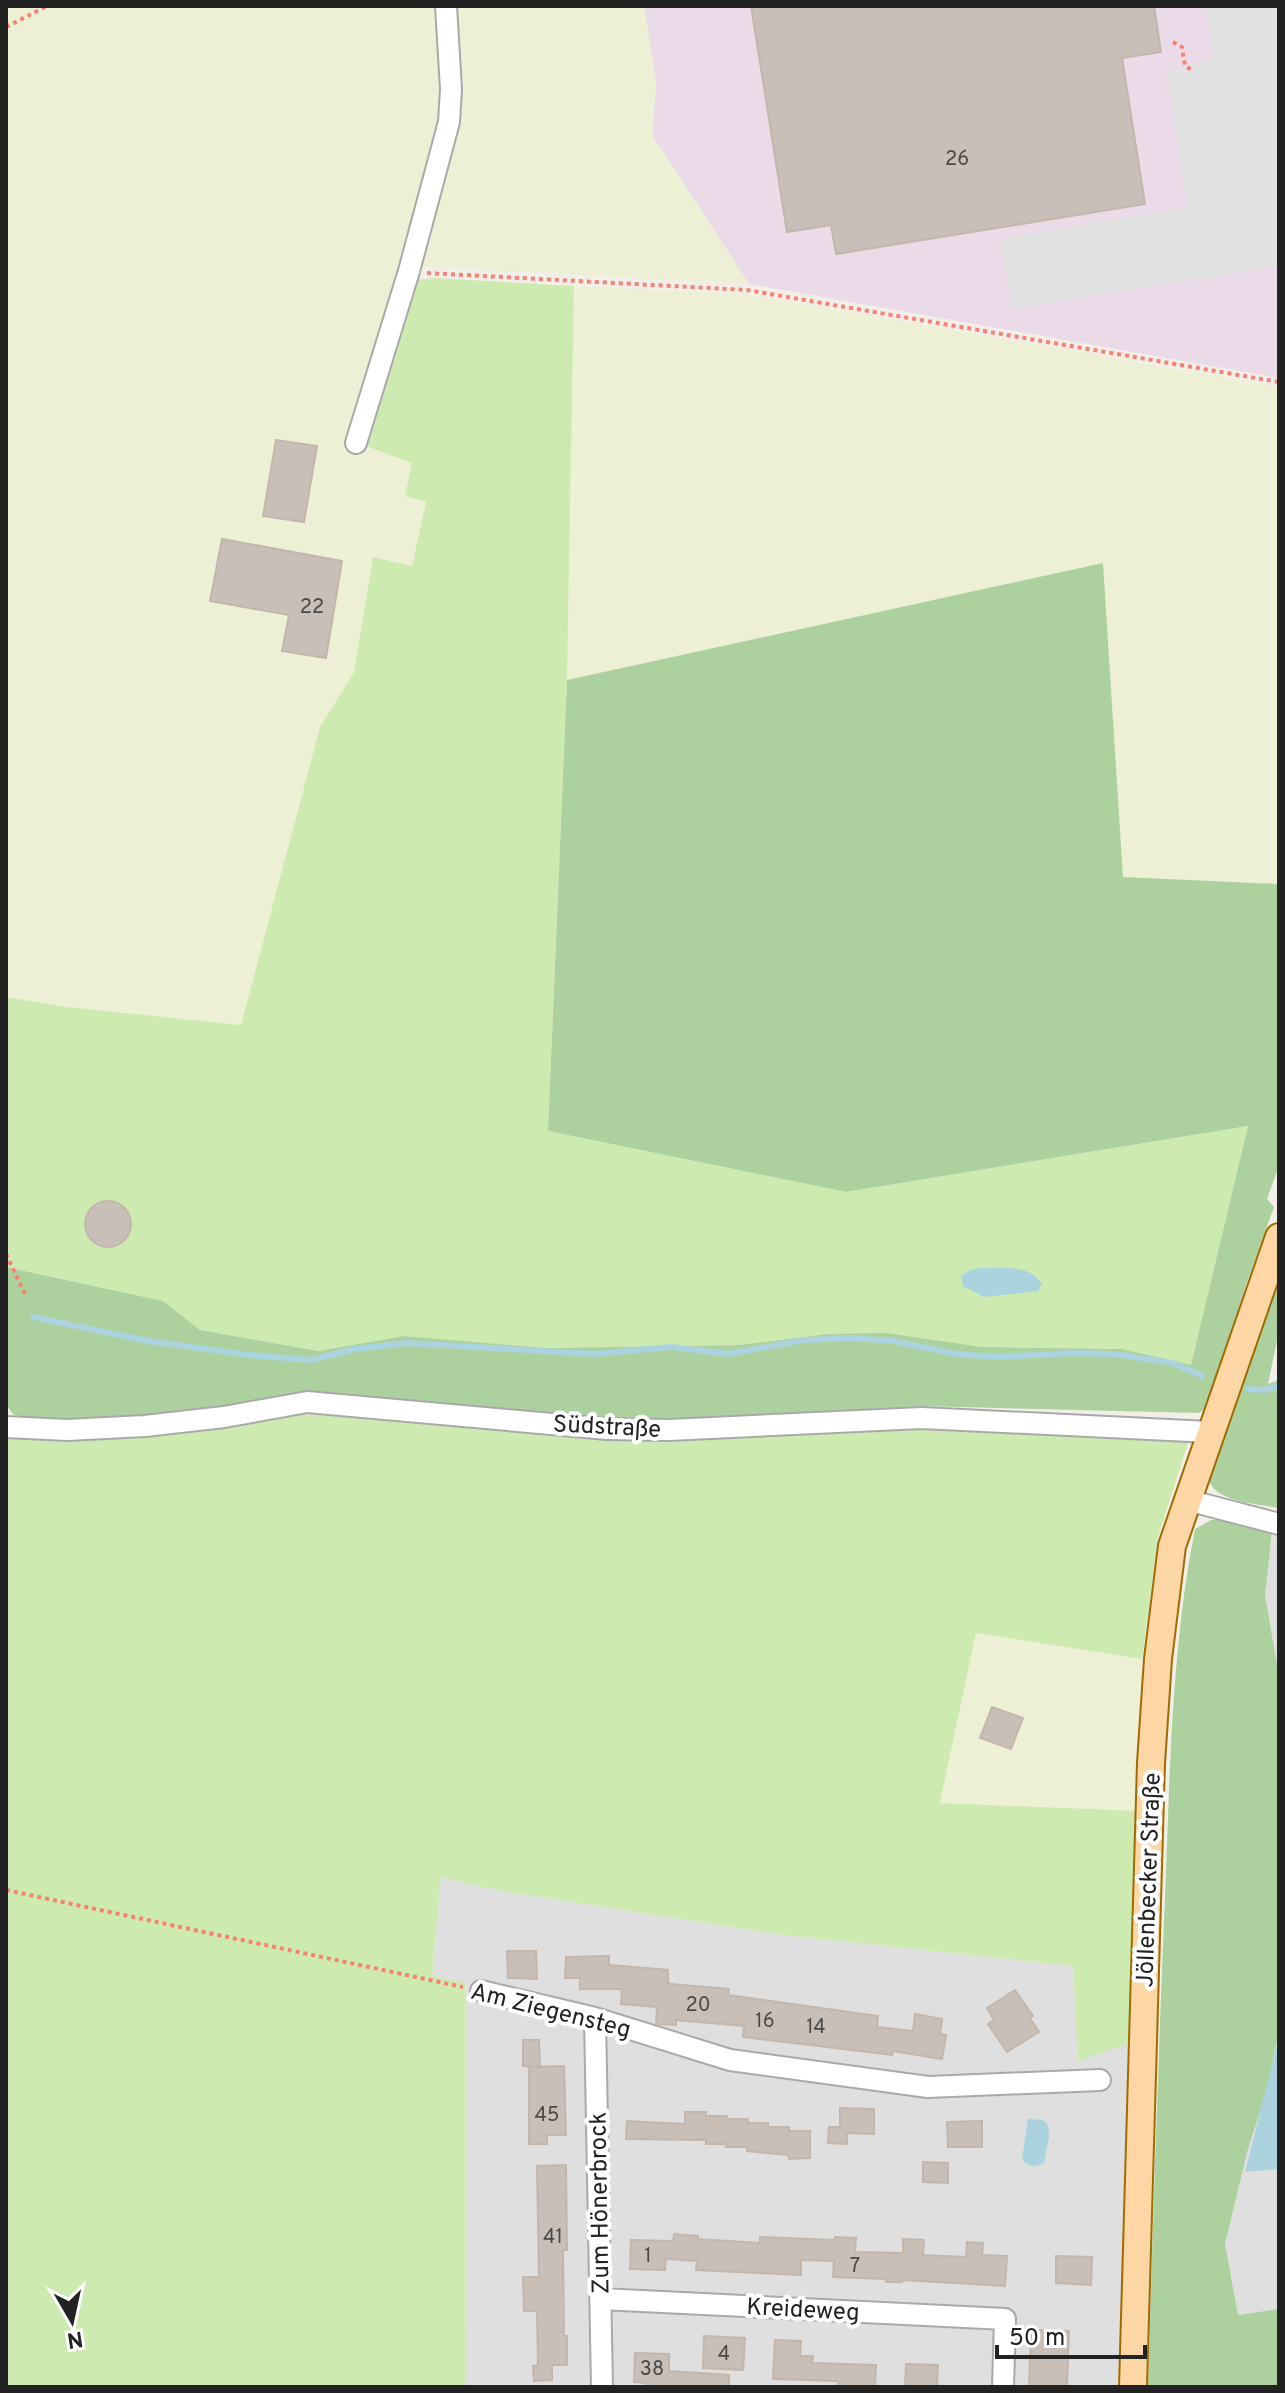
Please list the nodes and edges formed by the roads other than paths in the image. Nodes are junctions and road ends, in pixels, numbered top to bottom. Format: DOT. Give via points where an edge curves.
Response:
graph roads {
  1 [pos="446,6"];
  2 [pos="356,443"];
  3 [pos="1279,1237"];
  4 [pos="6,1427"];
  5 [pos="1210,1432"];
  6 [pos="1187,1500"];
  7 [pos="1279,1524"];
  8 [pos="481,1991"];
  9 [pos="595,2018"];
  10 [pos="1100,2080"];
  11 [pos="601,2299"];
  12 [pos="602,2387"];
  13 [pos="1003,2387"];
  14 [pos="1133,2387"];
  1 -- 2 [label="street" via="449,122"];
  3 -- 5 [label="main road, Jöllenbecker Straße"];
  4 -- 5 [label="street, Südstraße" via="145,1426 307,1402 607,1429 922,1418"];
  5 -- 6 [label="main road, Jöllenbecker Straße"];
  6 -- 7 [label="street"];
  6 -- 14 [label="main road, Jöllenbecker Straße" via="1172,1546 1151,1763"];
  8 -- 9 [label="street, Am Ziegensteg"];
  9 -- 10 [label="street, Am Ziegensteg" via="730,2060 928,2087"];
  9 -- 11 [label="street, Zum Hönerbrock"];
  11 -- 12 [label="street, Zum Hönerbrock"];
  11 -- 13 [label="street, Kreideweg" via="1005,2319"];
}
